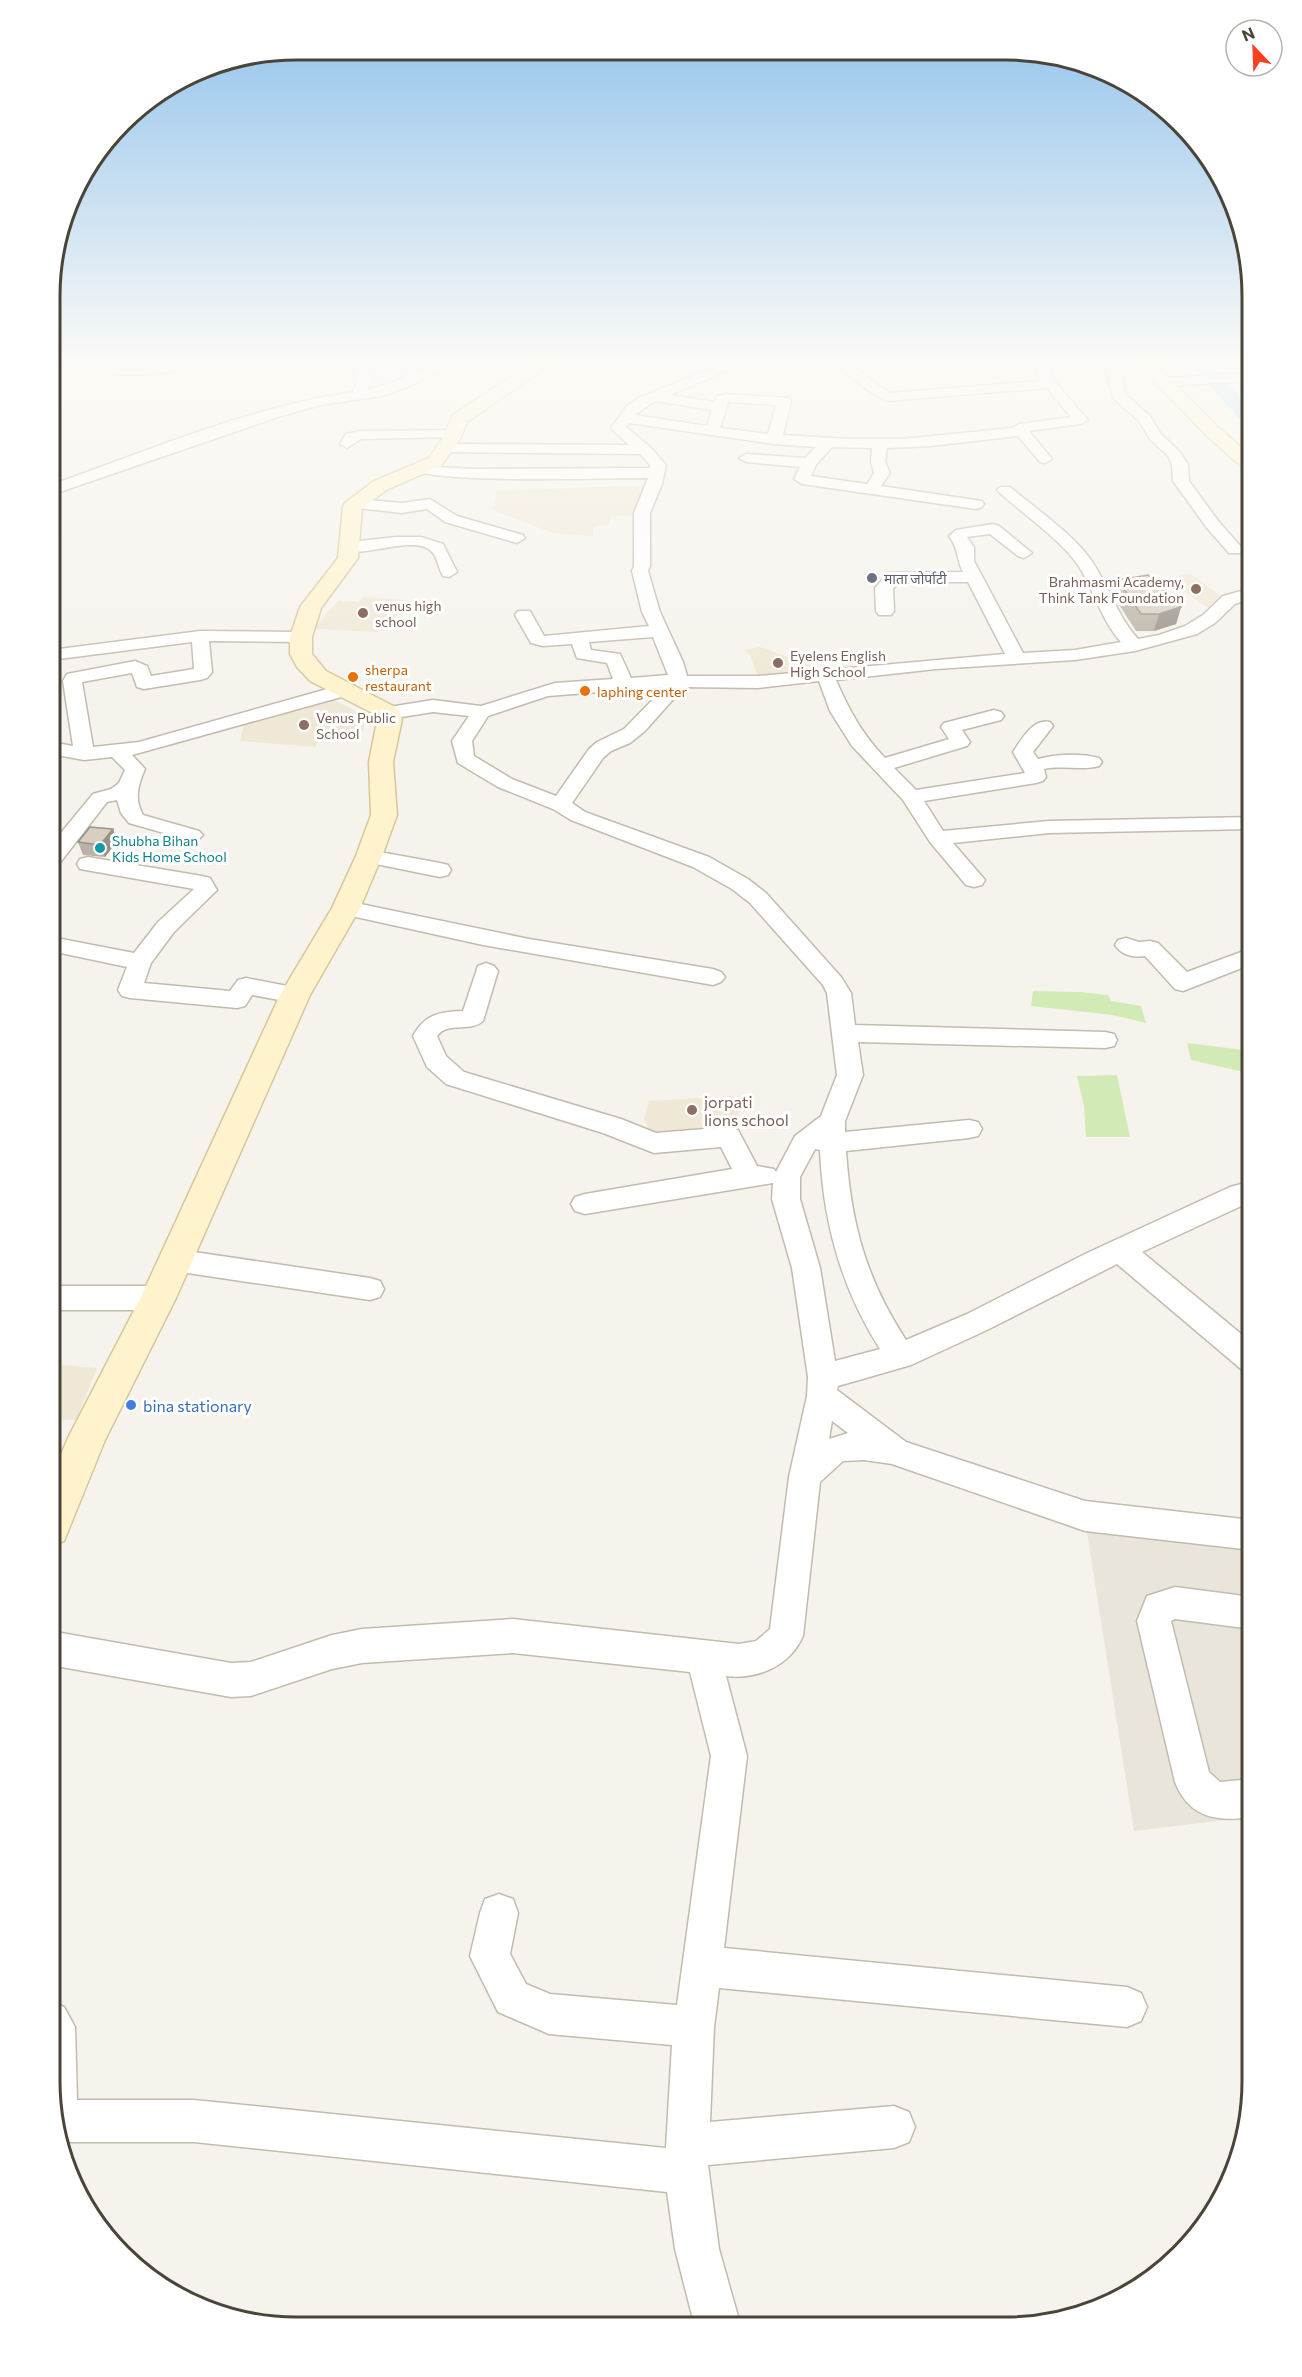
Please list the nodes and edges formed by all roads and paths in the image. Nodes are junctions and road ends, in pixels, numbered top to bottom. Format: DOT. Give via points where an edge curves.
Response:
graph roads {
  1 [pos="101,472"];
  2 [pos="415,472"];
  3 [pos="452,472"];
  4 [pos="805,472"];
  5 [pos="882,472"];
  6 [pos="1180,472"];
  7 [pos="655,473"];
  8 [pos="60,487"];
  9 [pos="870,490"];
  10 [pos="1005,490"];
  11 [pos="355,504"];
  12 [pos="976,504"];
  13 [pos="517,538"];
  14 [pos="350,547"];
  15 [pos="1242,548"];
  16 [pos="1235,550"];
  17 [pos="1024,553"];
  18 [pos="1242,554"];
  19 [pos="449,572"];
  20 [pos="975,577"];
  21 [pos="1242,596"];
  22 [pos="885,611"];
  23 [pos="524,615"];
  24 [pos="658,630"];
  25 [pos="200,636"];
  26 [pos="301,637"];
  27 [pos="579,638"];
  28 [pos="1135,646"];
  29 [pos="60,654"];
  30 [pos="1017,659"];
  31 [pos="826,676"];
  32 [pos="680,681"];
  33 [pos="625,685"];
  34 [pos="345,690"];
  35 [pos="482,712"];
  36 [pos="389,713"];
  37 [pos="994,716"];
  38 [pos="1043,726"];
  39 [pos="60,750"];
  40 [pos="118,752"];
  41 [pos="84,754"];
  42 [pos="1092,762"];
  43 [pos="882,765"];
  44 [pos="1033,766"];
  45 [pos="127,787"];
  46 [pos="911,798"];
  47 [pos="560,805"];
  48 [pos="1242,823"];
  49 [pos="192,835"];
  50 [pos="937,838"];
  51 [pos="60,847"];
  52 [pos="369,856"];
  53 [pos="88,864"];
  54 [pos="440,870"];
  55 [pos="974,880"];
  56 [pos="346,908"];
  57 [pos="1125,945"];
  58 [pos="60,946"];
  59 [pos="1242,959"];
  60 [pos="140,962"];
  61 [pos="486,971"];
  62 [pos="714,977"];
  63 [pos="295,995"];
  64 [pos="845,1033"];
  65 [pos="1105,1040"];
  66 [pos="969,1128"];
  67 [pos="824,1134"];
  68 [pos="750,1176"];
  69 [pos="787,1177"];
  70 [pos="1242,1194"];
  71 [pos="585,1204"];
  72 [pos="1120,1250"];
  73 [pos="174,1260"];
  74 [pos="370,1289"];
  75 [pos="60,1298"];
  76 [pos="158,1298"];
  77 [pos="1242,1352"];
  78 [pos="900,1356"];
  79 [pos="823,1386"];
  80 [pos="896,1452"];
  81 [pos="805,1477"];
  82 [pos="60,1504"];
  83 [pos="1242,1534"];
  84 [pos="1242,1612"];
  85 [pos="60,1650"];
  86 [pos="703,1657"];
  87 [pos="1242,1800"];
  88 [pos="499,1913"];
  89 [pos="702,1966"];
  90 [pos="1127,2007"];
  91 [pos="694,2027"];
  92 [pos="64,2121"];
  93 [pos="894,2127"];
  94 [pos="687,2159"];
  95 [pos="715,2317"];
  1 -- 8 [label="street"];
  2 -- 11 [label="main road" via="381,485"];
  3 -- 7 [label="street"];
  4 -- 9 [label="street" via="802,479"];
  5 -- 9 [label="street"];
  6 -- 16 [label="street" via="1181,481"];
  7 -- 24 [label="street" via="642,513 640,570"];
  9 -- 12 [label="street"];
  10 -- 28 [label="street" via="1085,563 1121,631"];
  11 -- 13 [label="street" via="402,508 430,504 451,519"];
  11 -- 14 [label="main road" via="351,510"];
  14 -- 19 [label="street" via="433,543 440,548"];
  14 -- 26 [label="main road" via="348,558 311,608"];
  15 -- 16 [label="street"];
  16 -- 18 [label="street"];
  17 -- 20 [label="street" via="998,531 962,533 957,536 966,547 966,561"];
  20 -- 22 [label="street" via="894,577 884,588"];
  20 -- 30 [label="street"];
  21 -- 28 [label="street" via="1229,600 1191,630"];
  23 -- 27 [label="street" via="537,639 543,642"];
  24 -- 27 [label="street"];
  24 -- 32 [label="street"];
  25 -- 26 [label="street"];
  25 -- 29 [label="street"];
  25 -- 41 [label="street" via="200,674 144,683 135,667 74,678"];
  26 -- 34 [label="main road" via="301,654 310,669"];
  27 -- 33 [label="street" via="583,654 614,658"];
  28 -- 30 [label="street" via="1075,656"];
  30 -- 31 [label="street"];
  31 -- 32 [label="street" via="758,682"];
  31 -- 43 [label="street" via="859,742"];
  32 -- 33 [label="street"];
  32 -- 47 [label="street" via="623,739 603,747 590,760"];
  33 -- 35 [label="street" via="542,692"];
  34 -- 36 [label="main road"];
  34 -- 40 [label="street"];
  35 -- 36 [label="street" via="433,706"];
  35 -- 47 [label="street" via="462,741 465,759 505,783"];
  36 -- 52 [label="main road" via="381,762 384,815"];
  37 -- 43 [label="street" via="951,727 960,742"];
  38 -- 44 [label="street" via="1023,752"];
  39 -- 41 [label="street"];
  40 -- 41 [label="street"];
  40 -- 45 [label="street" via="135,769"];
  42 -- 44 [label="street" via="1054,761"];
  43 -- 46 [label="street"];
  44 -- 46 [label="street" via="1036,777"];
  45 -- 49 [label="street" via="129,807 136,819"];
  45 -- 51 [label="street" via="100,798"];
  46 -- 50 [label="street"];
  47 -- 64 [label="street" via="578,816 701,862 758,898 833,982 839,993"];
  48 -- 50 [label="street" via="1049,827"];
  50 -- 55 [label="street"];
  52 -- 54 [label="street"];
  52 -- 56 [label="main road"];
  53 -- 60 [label="street" via="206,886 166,927"];
  56 -- 62 [label="street" via="587,957"];
  56 -- 63 [label="main road"];
  57 -- 59 [label="street" via="1137,950 1150,948 1183,983"];
  58 -- 60 [label="street"];
  60 -- 63 [label="street" via="130,990 237,1000 246,986"];
  61 -- 68 [label="street" via="474,1015 470,1019 445,1020 430,1027 425,1036 436,1061 455,1078 612,1126 654,1143 729,1137"];
  63 -- 73 [label="main road"];
  64 -- 65 [label="street"];
  64 -- 67 [label="street" via="850,1075"];
  66 -- 67 [label="street"];
  67 -- 69 [label="street" via="804,1143"];
  67 -- 78 [label="street" via="842,1229 865,1296"];
  68 -- 69 [label="street"];
  68 -- 71 [label="street"];
  69 -- 79 [label="street" via="786,1199 806,1268"];
  70 -- 72 [label="street"];
  72 -- 77 [label="street"];
  72 -- 78 [label="street" via="978,1322"];
  73 -- 74 [label="street"];
  73 -- 76 [label="main road"];
  75 -- 76 [label="street"];
  76 -- 82 [label="main road" via="87,1438"];
  78 -- 79 [label="street"];
  79 -- 80 [label="street"];
  79 -- 81 [label="street"];
  80 -- 81 [label="street" via="858,1445 837,1449 820,1458"];
  80 -- 83 [label="street" via="1085,1516"];
  81 -- 86 [label="street" via="786,1636 761,1658 739,1661"];
  84 -- 87 [label="street" via="1175,1603 1159,1607 1154,1621 1193,1782 1205,1797 1222,1803"];
  85 -- 86 [label="street" via="231,1680 251,1679 362,1646 513,1636"];
  86 -- 89 [label="street" via="729,1756"];
  88 -- 91 [label="street" via="490,1956 512,1998 549,2014"];
  89 -- 90 [label="street"];
  89 -- 91 [label="street"];
  91 -- 94 [label="street"];
  92 -- 94 [label="street" via="194,2121"];
  93 -- 94 [label="street"];
  94 -- 95 [label="street" via="697,2249"];
}
